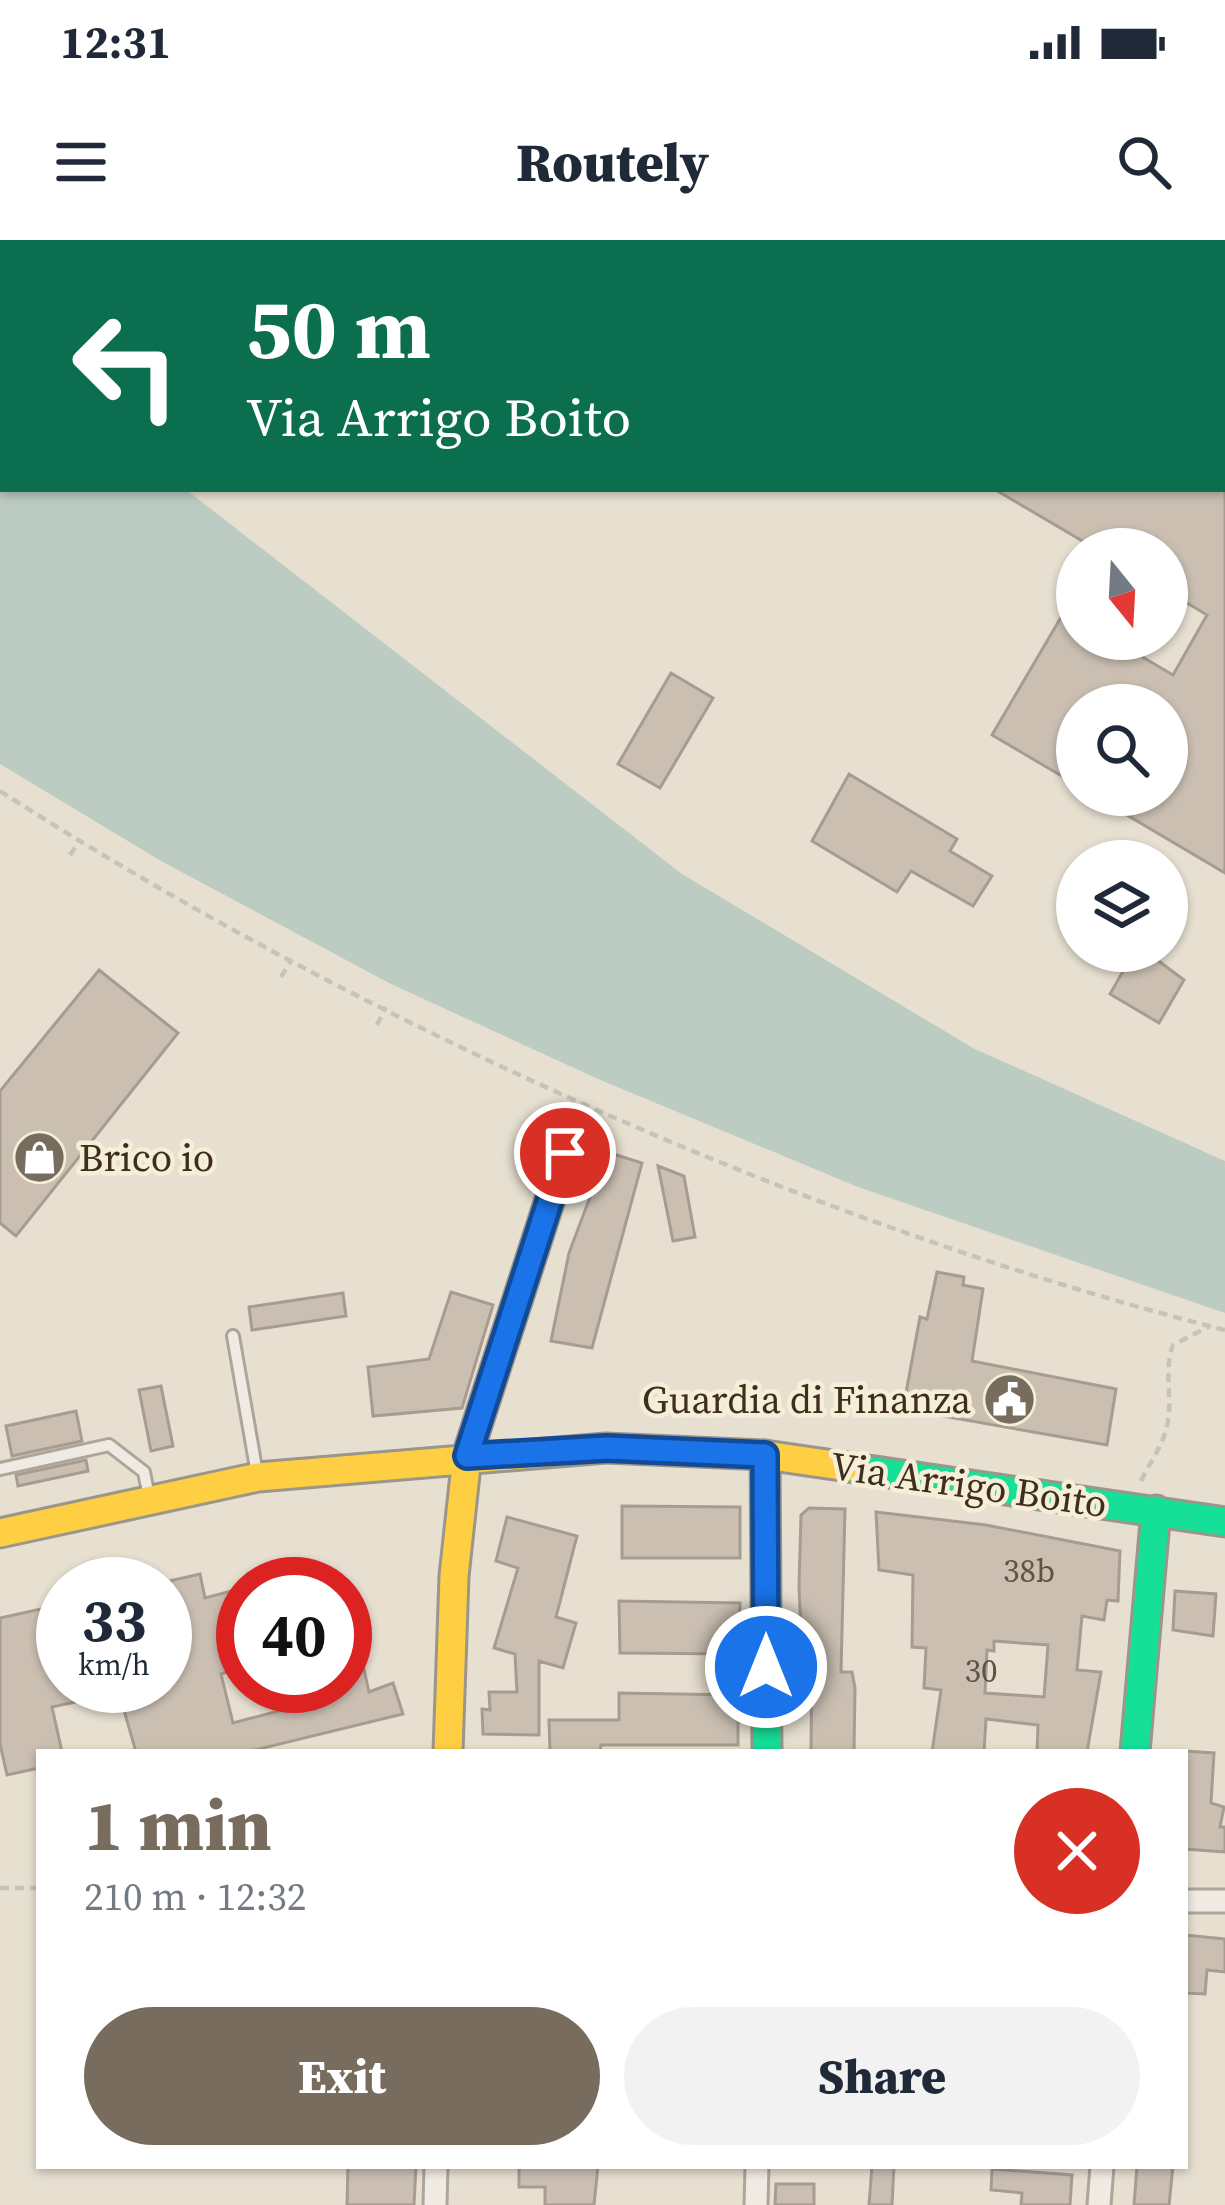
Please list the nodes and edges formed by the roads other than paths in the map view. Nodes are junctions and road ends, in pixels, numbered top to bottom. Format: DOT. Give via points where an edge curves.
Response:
graph roads {
  1 [pos="565,1153"];
  2 [pos="232,1336"];
  3 [pos="765,1455"];
  4 [pos="467,1456"];
  5 [pos="0,1469"];
  6 [pos="257,1478"];
  7 [pos="151,1501"];
  8 [pos="1147,1509"];
  9 [pos="1225,1522"];
  10 [pos="0,1533"];
  11 [pos="448,1749"];
  12 [pos="766,1749"];
  13 [pos="1136,1749"];
  14 [pos="1188,1901"];
  15 [pos="1225,1901"];
  16 [pos="436,2169"];
  17 [pos="757,2169"];
  18 [pos="1102,2169"];
  19 [pos="435,2205"];
  20 [pos="755,2205"];
  21 [pos="1099,2205"];
  1 -- 4 [label="main road"];
  2 -- 6 [label="lane"];
  3 -- 4 [label="main road, Via Arrigo Boito" via="607,1448"];
  3 -- 8 [label="main road, Via Arrigo Boito"];
  3 -- 12 [label="main road"];
  4 -- 6 [label="main road, Via Arrigo Boito"];
  4 -- 11 [label="main road"];
  5 -- 7 [label="lane" via="109,1445 144,1472"];
  6 -- 7 [label="main road, Via Arrigo Boito"];
  7 -- 10 [label="main road, Via Arrigo Boito"];
  8 -- 9 [label="main road, Via Arrigo Boito"];
  8 -- 13 [label="main road"];
  14 -- 15 [label="street"];
  16 -- 19 [label="street"];
  17 -- 20 [label="street"];
  18 -- 21 [label="street"];
}
